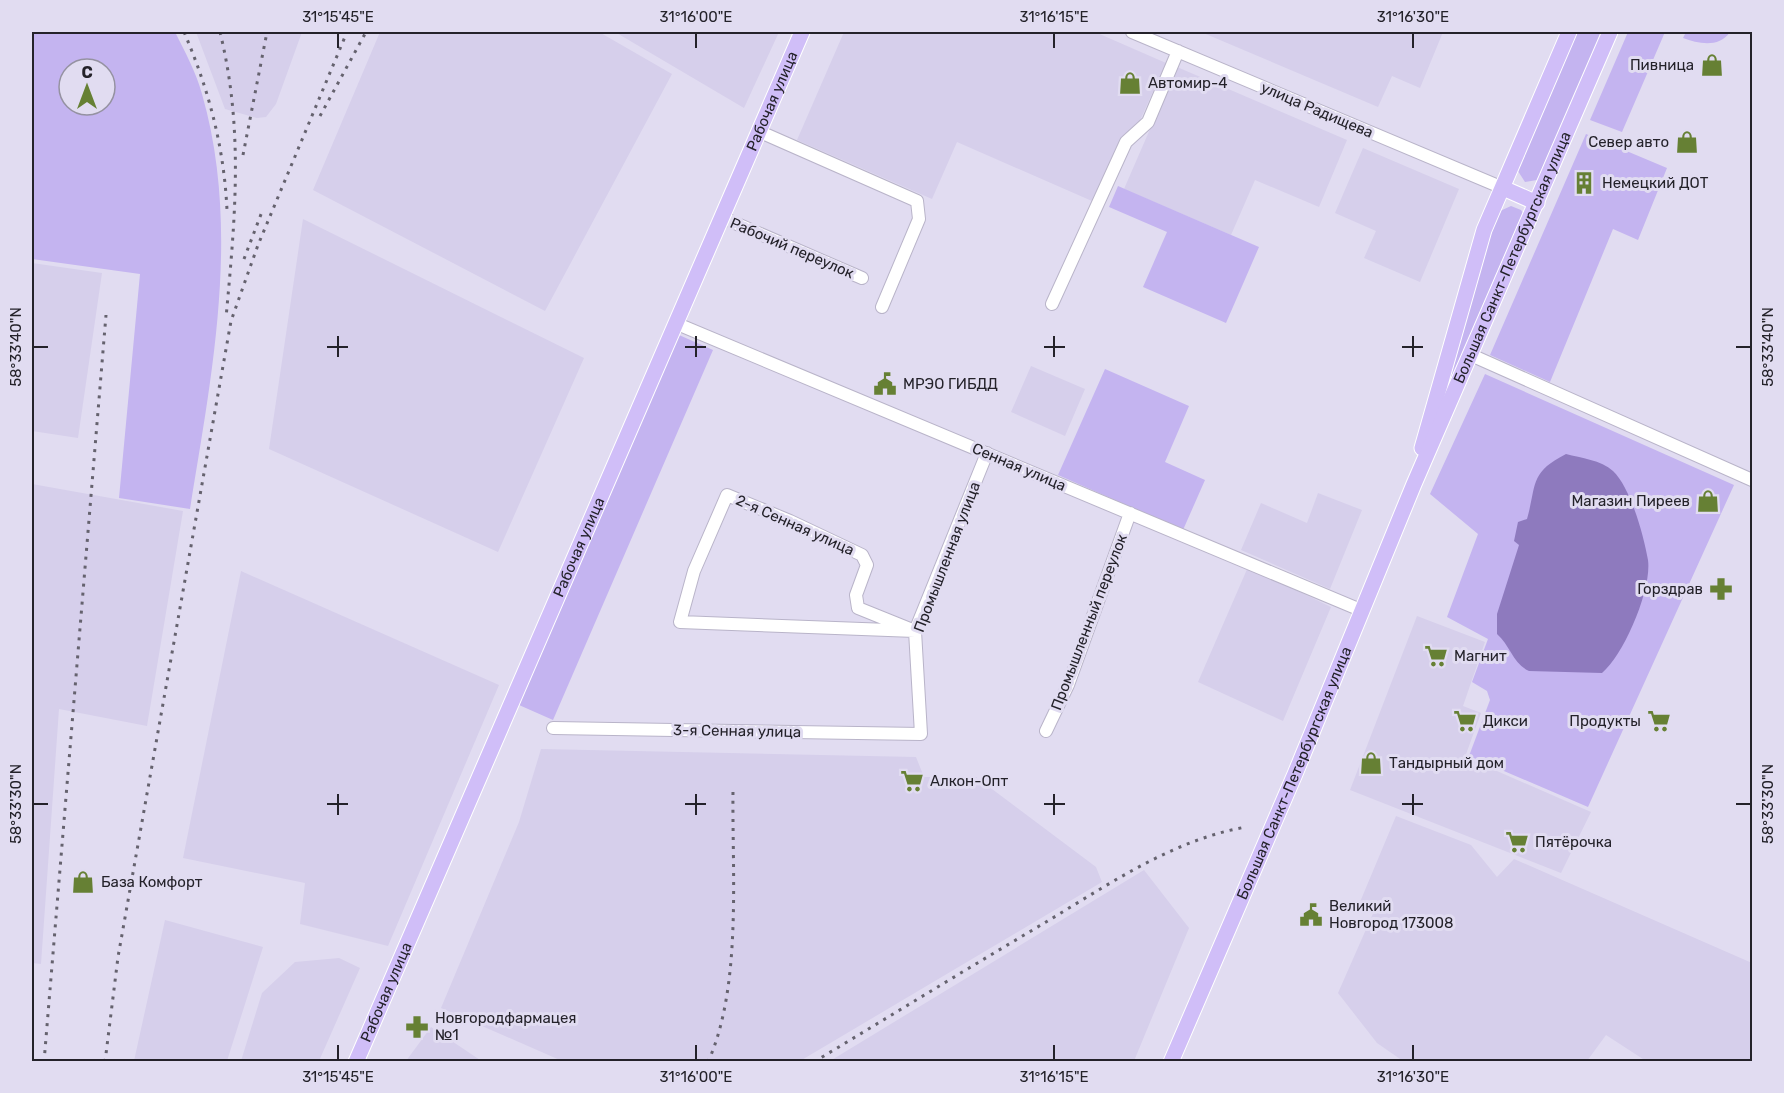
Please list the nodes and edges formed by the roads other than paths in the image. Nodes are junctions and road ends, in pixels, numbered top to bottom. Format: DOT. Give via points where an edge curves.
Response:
graph roads {
  1 [pos="802,32"];
  2 [pos="1132,32"];
  3 [pos="1569,32"];
  4 [pos="1610,32"];
  5 [pos="1178,51"];
  6 [pos="759,131"];
  7 [pos="1503,188"];
  8 [pos="1537,203"];
  9 [pos="721,217"];
  10 [pos="862,278"];
  11 [pos="1052,304"];
  12 [pos="882,307"];
  13 [pos="675,323"];
  14 [pos="1471,356"];
  15 [pos="987,453"];
  16 [pos="1752,480"];
  17 [pos="1414,483"];
  18 [pos="1130,513"];
  19 [pos="1363,611"];
  20 [pos="915,631"];
  21 [pos="553,728"];
  22 [pos="1046,730"];
  23 [pos="921,734"];
  24 [pos="356,1062"];
  25 [pos="1171,1062"];
  1 -- 6 [label="main road, Рабочая улица"];
  2 -- 5 [label="street, улица Радищева"];
  3 -- 7 [label="main road, Большая Санкт-Петербургская улица"];
  4 -- 8 [label="main road, Большая Санкт-Петербургская улица"];
  5 -- 7 [label="street, улица Радищева"];
  5 -- 11 [label="street" via="1148,122 1126,142"];
  6 -- 9 [label="main road, Рабочая улица"];
  6 -- 12 [label="street" via="917,201 919,219"];
  7 -- 8 [label="main road"];
  7 -- 17 [label="main road, Большая Санкт-Петербургская улица" via="1484,230"];
  8 -- 14 [label="main road, Большая Санкт-Петербургская улица"];
  9 -- 10 [label="street, Рабочий переулок"];
  9 -- 13 [label="main road, Рабочая улица"];
  13 -- 15 [label="street, Сенная улица"];
  13 -- 24 [label="main road, Рабочая улица"];
  14 -- 16 [label="street"];
  14 -- 17 [label="main road, Большая Санкт-Петербургская улица"];
  15 -- 18 [label="street, Сенная улица"];
  15 -- 20 [label="street, Промышленная улица"];
  17 -- 19 [label="main road, Большая Санкт-Петербургская улица"];
  18 -- 19 [label="street, Сенная улица"];
  18 -- 22 [label="street, Промышленный переулок" via="1068,685"];
  19 -- 25 [label="main road, Большая Санкт-Петербургская улица"];
  20 -- 20 [label="street, 2-я Сенная улица" via="858,608 856,595 867,565 861,555 727,495 694,571 680,622"];
  20 -- 23 [label="street, Промышленная улица"];
  21 -- 23 [label="street, 3-я Сенная улица"];
}
